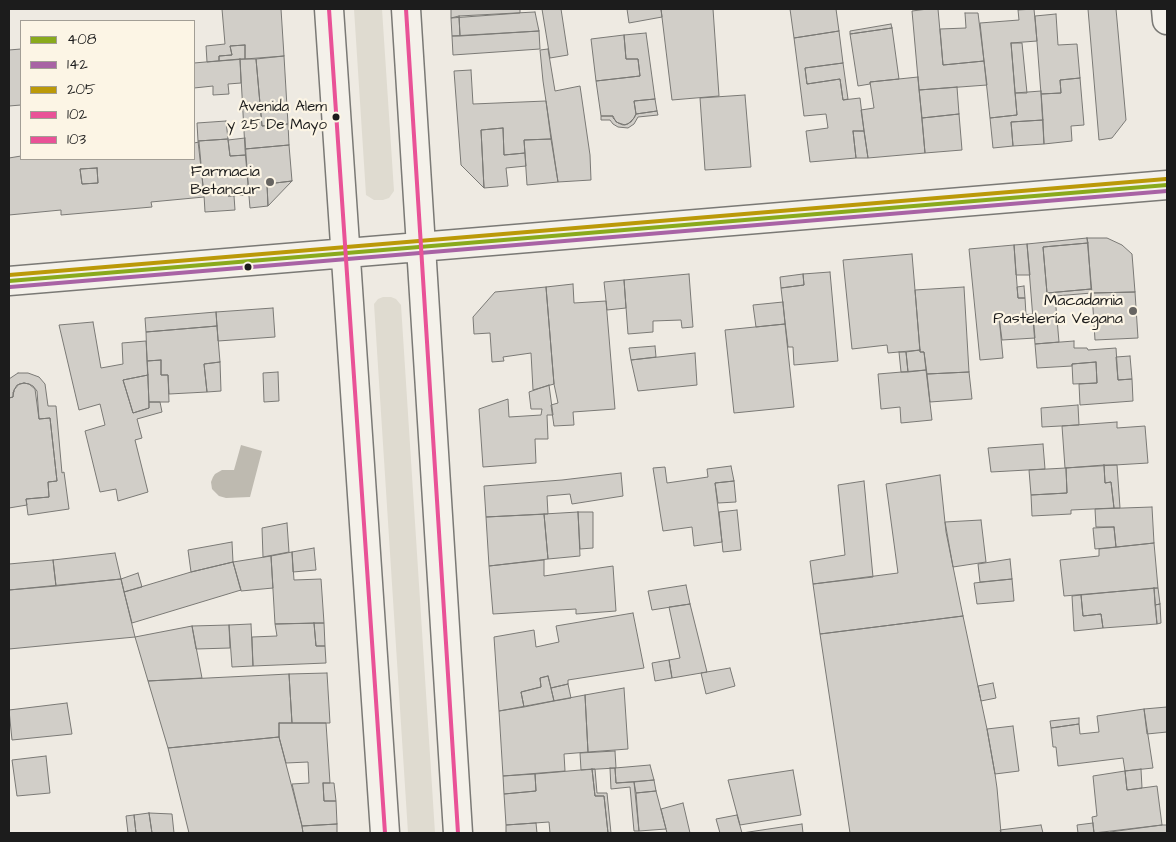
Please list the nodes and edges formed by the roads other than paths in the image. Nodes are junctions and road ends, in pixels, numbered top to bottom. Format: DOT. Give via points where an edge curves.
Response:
graph roads {
  1 [pos="329,9"];
  2 [pos="406,9"];
  3 [pos="1166,9"];
  4 [pos="1167,20"];
  5 [pos="1167,185"];
  6 [pos="421,246"];
  7 [pos="345,252"];
  8 [pos="9,281"];
  9 [pos="385,833"];
  10 [pos="458,833"];
  1 -- 7 [label="street"];
  2 -- 6 [label="street"];
  3 -- 4 [label="street"];
  5 -- 6 [label="street"];
  6 -- 7 [label="street"];
  6 -- 10 [label="street"];
  7 -- 8 [label="street"];
  7 -- 9 [label="street"];
}
